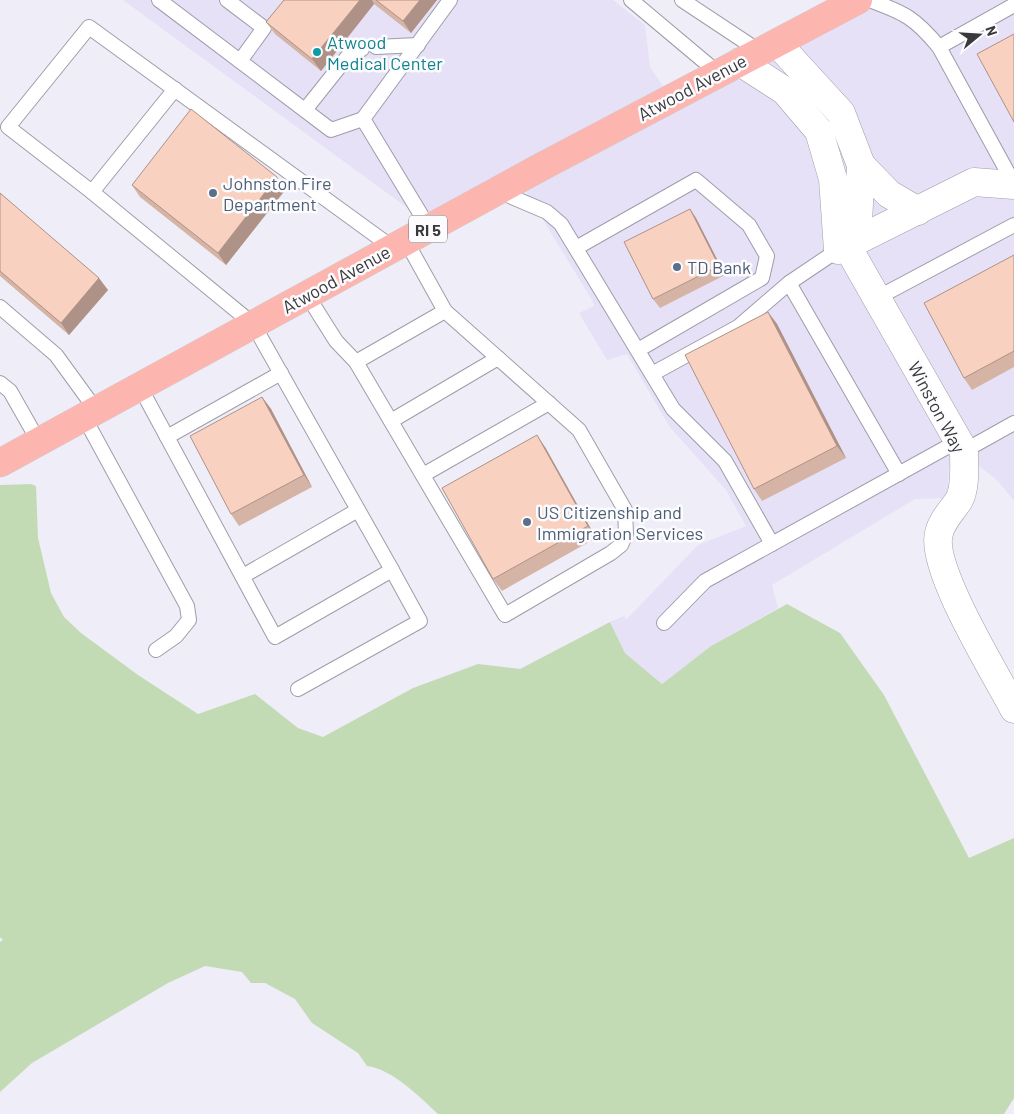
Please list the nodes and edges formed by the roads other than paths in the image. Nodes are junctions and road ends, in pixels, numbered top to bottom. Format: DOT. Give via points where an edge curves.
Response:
graph roads {
  1 [pos="159,0"];
  2 [pos="228,0"];
  3 [pos="450,0"];
  4 [pos="682,0"];
  5 [pos="858,0"];
  6 [pos="869,0"];
  7 [pos="634,1"];
  8 [pos="1014,5"];
  9 [pos="418,45"];
  10 [pos="376,47"];
  11 [pos="939,47"];
  12 [pos="362,49"];
  13 [pos="748,57"];
  14 [pos="240,61"];
  15 [pos="175,89"];
  16 [pos="305,110"];
  17 [pos="363,119"];
  18 [pos="861,165"];
  19 [pos="1014,184"];
  20 [pos="498,191"];
  21 [pos="92,192"];
  22 [pos="918,211"];
  23 [pos="1013,225"];
  24 [pos="409,239"];
  25 [pos="848,246"];
  26 [pos="576,248"];
  27 [pos="789,283"];
  28 [pos="307,295"];
  29 [pos="877,298"];
  30 [pos="0,308"];
  31 [pos="445,311"];
  32 [pos="253,324"];
  33 [pos="638,350"];
  34 [pos="498,358"];
  35 [pos="356,362"];
  36 [pos="281,373"];
  37 [pos="652,374"];
  38 [pos="0,383"];
  39 [pos="140,387"];
  40 [pos="548,403"];
  41 [pos="90,414"];
  42 [pos="391,421"];
  43 [pos="1014,423"];
  44 [pos="167,437"];
  45 [pos="39,442"];
  46 [pos="961,446"];
  47 [pos="2,458"];
  48 [pos="899,474"];
  49 [pos="423,475"];
  50 [pos="358,510"];
  51 [pos="772,544"];
  52 [pos="392,570"];
  53 [pos="243,576"];
  54 [pos="664,623"];
  55 [pos="156,650"];
  56 [pos="298,689"];
  57 [pos="1014,709"];
  1 -- 14 [label="lane"];
  2 -- 14 [label="lane" via="264,28"];
  3 -- 9 [label="lane"];
  4 -- 13 [label="lane"];
  5 -- 13 [label="main road, Atwood Avenue / RI 5"];
  6 -- 11 [label="lane" via="920,24"];
  7 -- 13 [label="lane"];
  8 -- 11 [label="lane"];
  9 -- 10 [label="lane"];
  9 -- 17 [label="lane"];
  11 -- 19 [label="lane"];
  12 -- 16 [label="lane" via="348,56"];
  13 -- 18 [label="street" via="841,113"];
  13 -- 20 [label="main road, Atwood Avenue / RI 5"];
  13 -- 25 [label="street" via="785,91 819,131"];
  14 -- 16 [label="lane"];
  15 -- 21 [label="lane"];
  15 -- 21 [label="lane" via="89,27 8,127"];
  15 -- 24 [label="lane"];
  16 -- 17 [label="lane" via="331,130"];
  17 -- 24 [label="lane"];
  18 -- 22 [label="street" via="890,194"];
  18 -- 25 [label="street"];
  19 -- 22 [label="street" via="974,182"];
  20 -- 24 [label="main road, Atwood Avenue / RI 5"];
  20 -- 26 [label="lane" via="547,212 561,224"];
  21 -- 32 [label="lane"];
  22 -- 25 [label="street"];
  23 -- 29 [label="lane"];
  24 -- 28 [label="main road, Atwood Avenue / RI 5"];
  24 -- 31 [label="lane"];
  25 -- 27 [label="lane"];
  25 -- 29 [label="street, Winston Way"];
  26 -- 33 [label="lane"];
  26 -- 33 [label="lane" via="696,180 750,225 767,256 762,278"];
  27 -- 37 [label="lane" via="738,327"];
  27 -- 48 [label="lane"];
  28 -- 32 [label="main road, Atwood Avenue / RI 5"];
  28 -- 35 [label="lane" via="336,341"];
  29 -- 46 [label="street, Winston Way"];
  30 -- 41 [label="lane" via="56,355"];
  31 -- 34 [label="lane"];
  31 -- 35 [label="lane"];
  32 -- 36 [label="lane"];
  32 -- 39 [label="main road, Atwood Avenue / RI 5"];
  33 -- 37 [label="lane"];
  34 -- 40 [label="lane"];
  34 -- 42 [label="lane"];
  35 -- 42 [label="lane"];
  36 -- 44 [label="lane"];
  36 -- 50 [label="lane"];
  37 -- 51 [label="lane" via="673,409 725,461"];
  38 -- 45 [label="lane" via="10,391"];
  39 -- 41 [label="main road, Atwood Avenue / RI 5"];
  39 -- 44 [label="lane"];
  40 -- 49 [label="lane"];
  40 -- 49 [label="lane" via="579,430 625,510 626,534 621,545 611,553 513,610 505,614"];
  41 -- 45 [label="main road, Atwood Avenue / RI 5"];
  41 -- 55 [label="lane" via="187,606 189,620 176,636"];
  42 -- 49 [label="lane"];
  43 -- 46 [label="lane"];
  44 -- 53 [label="lane"];
  45 -- 47 [label="main road, Atwood Avenue / RI 5"];
  46 -- 48 [label="lane"];
  46 -- 57 [label="street, Winston Way" via="964,482 960,498 939,532 937,550 946,580"];
  48 -- 51 [label="lane"];
  50 -- 52 [label="lane"];
  50 -- 53 [label="lane"];
  51 -- 54 [label="lane" via="704,581"];
  52 -- 53 [label="lane" via="275,637"];
  52 -- 56 [label="lane" via="420,621"];
}
